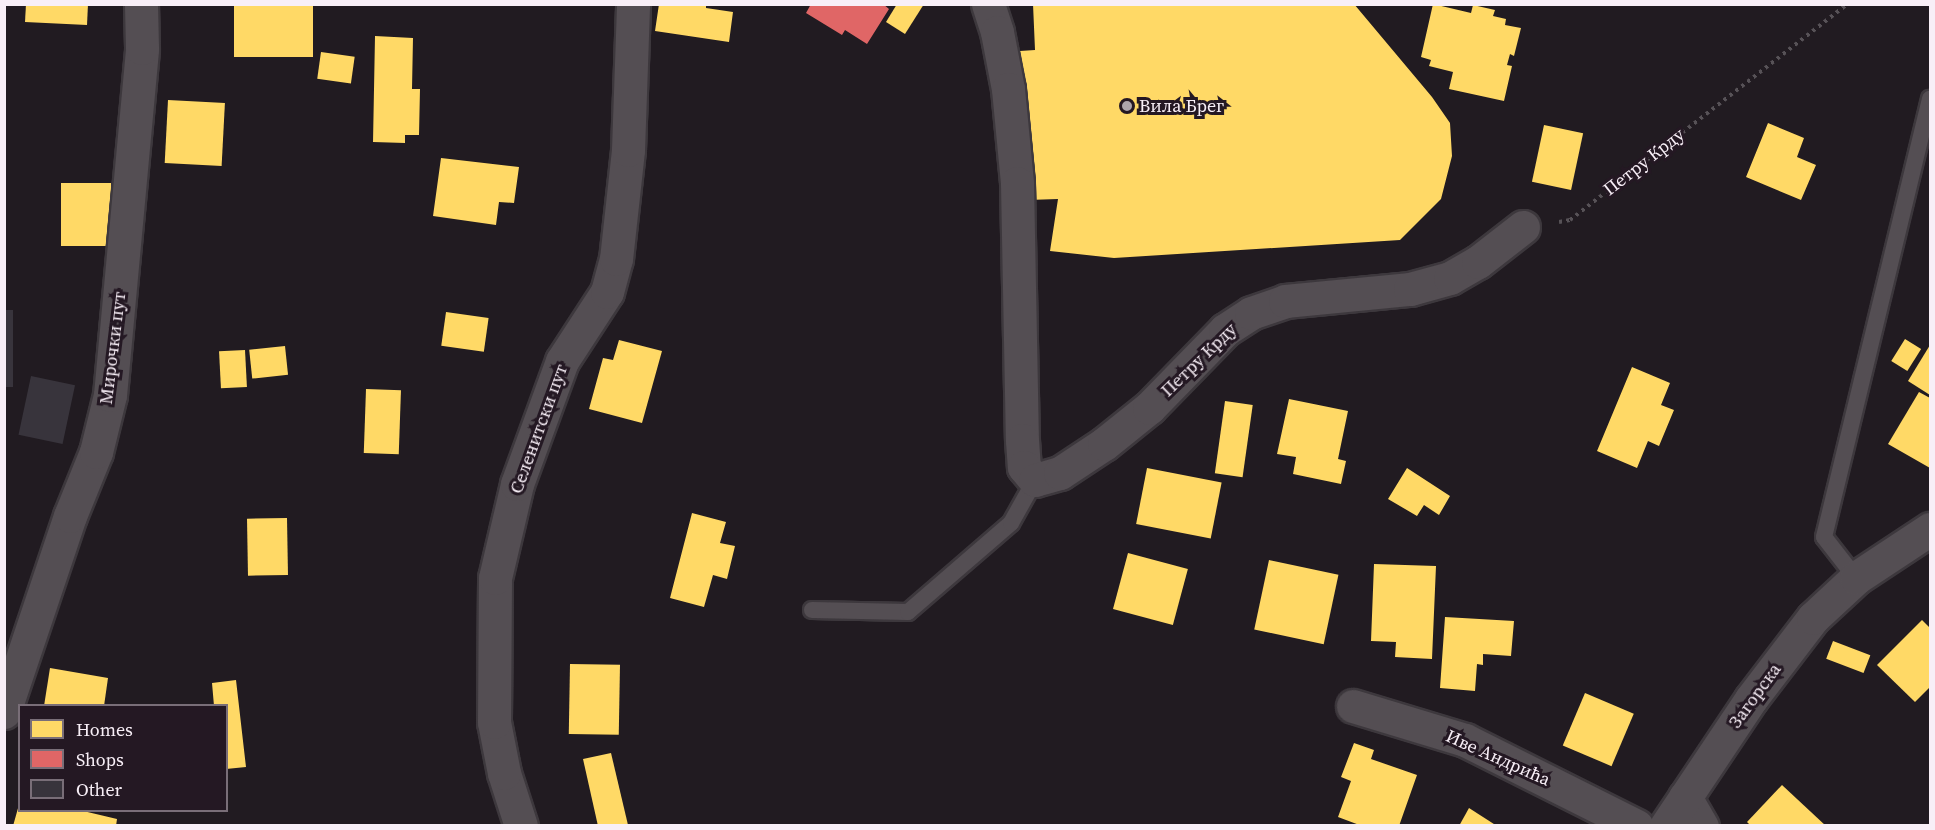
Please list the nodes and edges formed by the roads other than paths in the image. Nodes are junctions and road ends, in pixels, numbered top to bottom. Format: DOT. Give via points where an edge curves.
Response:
graph roads {
  1 [pos="141,4"];
  2 [pos="633,4"];
  3 [pos="988,4"];
  4 [pos="1930,99"];
  5 [pos="1523,227"];
  6 [pos="1035,480"];
  7 [pos="1930,529"];
  8 [pos="1856,578"];
  9 [pos="812,610"];
  10 [pos="1353,706"];
  11 [pos="4,712"];
  12 [pos="1685,797"];
  13 [pos="521,825"];
  14 [pos="1637,825"];
  15 [pos="1666,825"];
  16 [pos="1702,825"];
  1 -- 11 [label="street, Мирочки пут" via="142,48 110,395 96,452 70,516"];
  2 -- 13 [label="street, Селенитски пут" via="628,139 616,259 607,292 562,361 516,484 495,578 494,722 504,772"];
  3 -- 6 [label="street" via="1008,88 1017,183 1022,440 1024,466"];
  4 -- 8 [label="lane" via="1824,537"];
  5 -- 6 [label="street, Петру Крду" via="1450,278 1410,289 1286,301 1251,313 1225,330 1149,408 1104,444 1060,473"];
  6 -- 9 [label="lane" via="1011,523 908,612"];
  7 -- 8 [label="street, Загорска"];
  8 -- 12 [label="street, Загорска" via="1813,618 1751,699"];
  10 -- 14 [label="street, Иве Андрића" via="1465,740"];
  12 -- 15 [label="street, Загорска"];
  12 -- 16 [label="street"];
}
